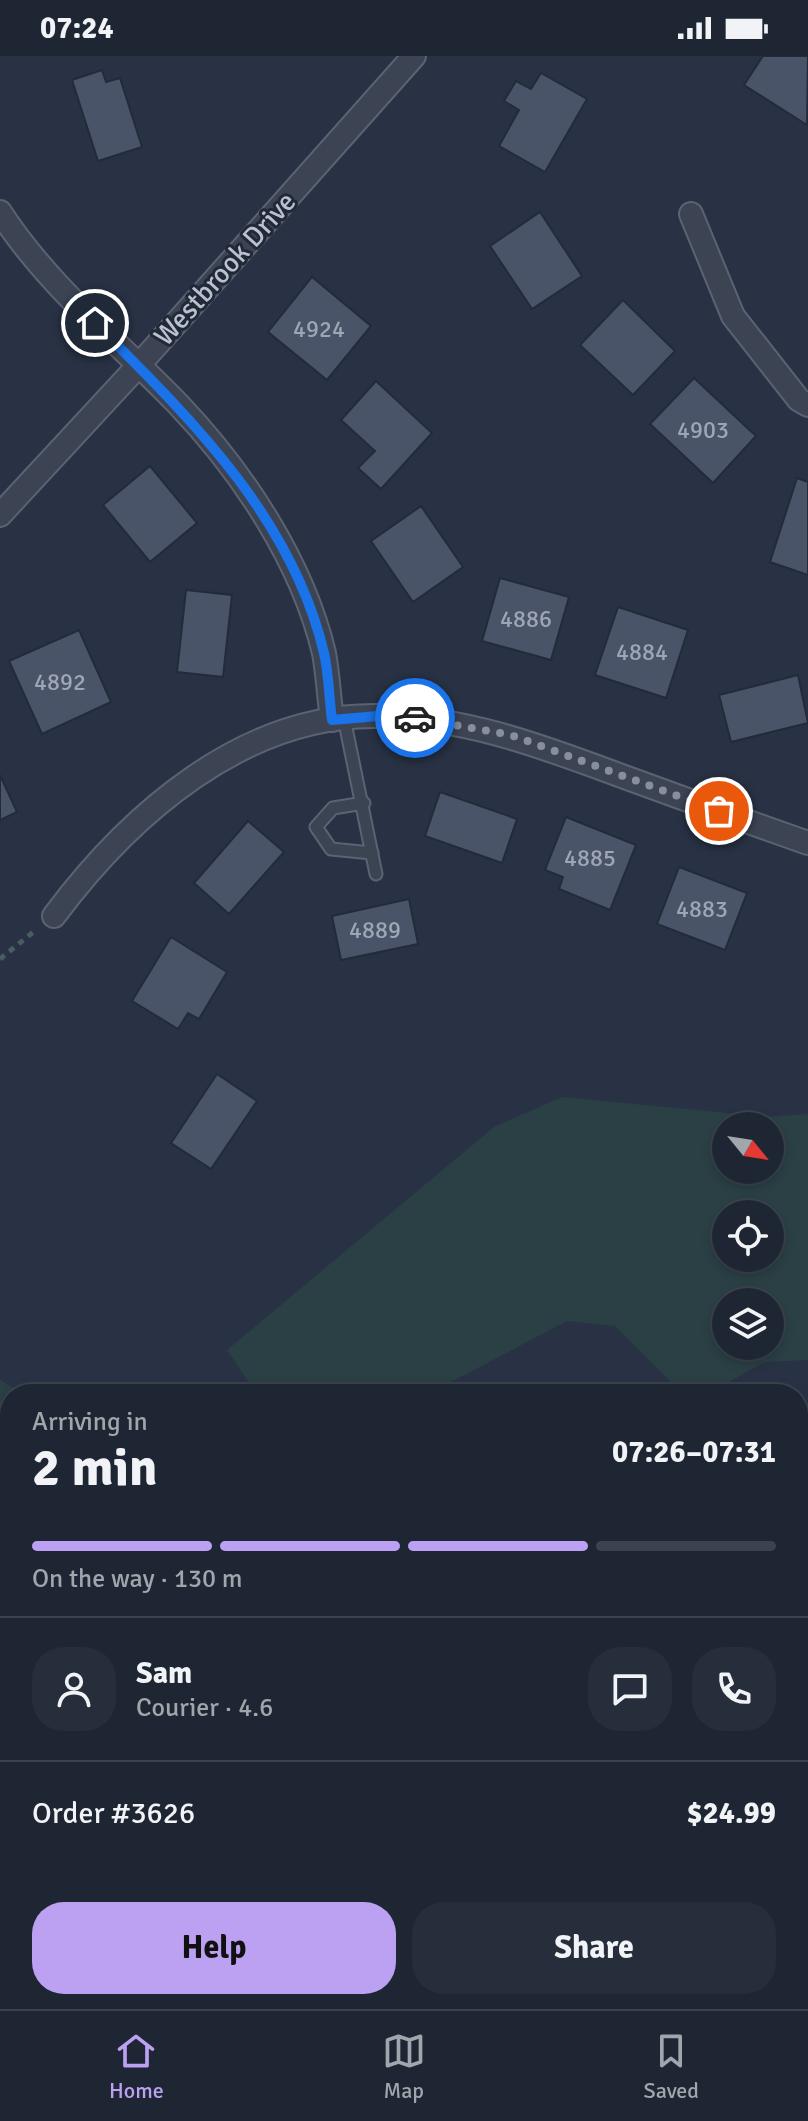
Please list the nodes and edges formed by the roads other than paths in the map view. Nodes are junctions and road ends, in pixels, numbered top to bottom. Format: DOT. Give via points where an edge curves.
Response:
graph roads {
  1 [pos="414,56"];
  2 [pos="0,212"];
  3 [pos="691,214"];
  4 [pos="138,366"];
  5 [pos="808,405"];
  6 [pos="0,515"];
  7 [pos="338,719"];
  8 [pos="364,803"];
  9 [pos="808,843"];
  10 [pos="372,853"];
  11 [pos="376,874"];
  12 [pos="54,916"];
  1 -- 4 [label="street, Westbrook Drive"];
  2 -- 4 [label="street" via="42,269"];
  3 -- 5 [label="street" via="733,316"];
  4 -- 6 [label="street, Westbrook Drive"];
  4 -- 7 [label="street" via="223,456 298,578 324,653"];
  7 -- 8 [label="lane"];
  7 -- 9 [label="street" via="414,718 511,735"];
  7 -- 12 [label="street" via="281,733 222,759 176,790 116,840"];
  8 -- 10 [label="lane"];
  8 -- 10 [label="lane" via="333,808 316,827 331,849"];
  10 -- 11 [label="lane"];
}
